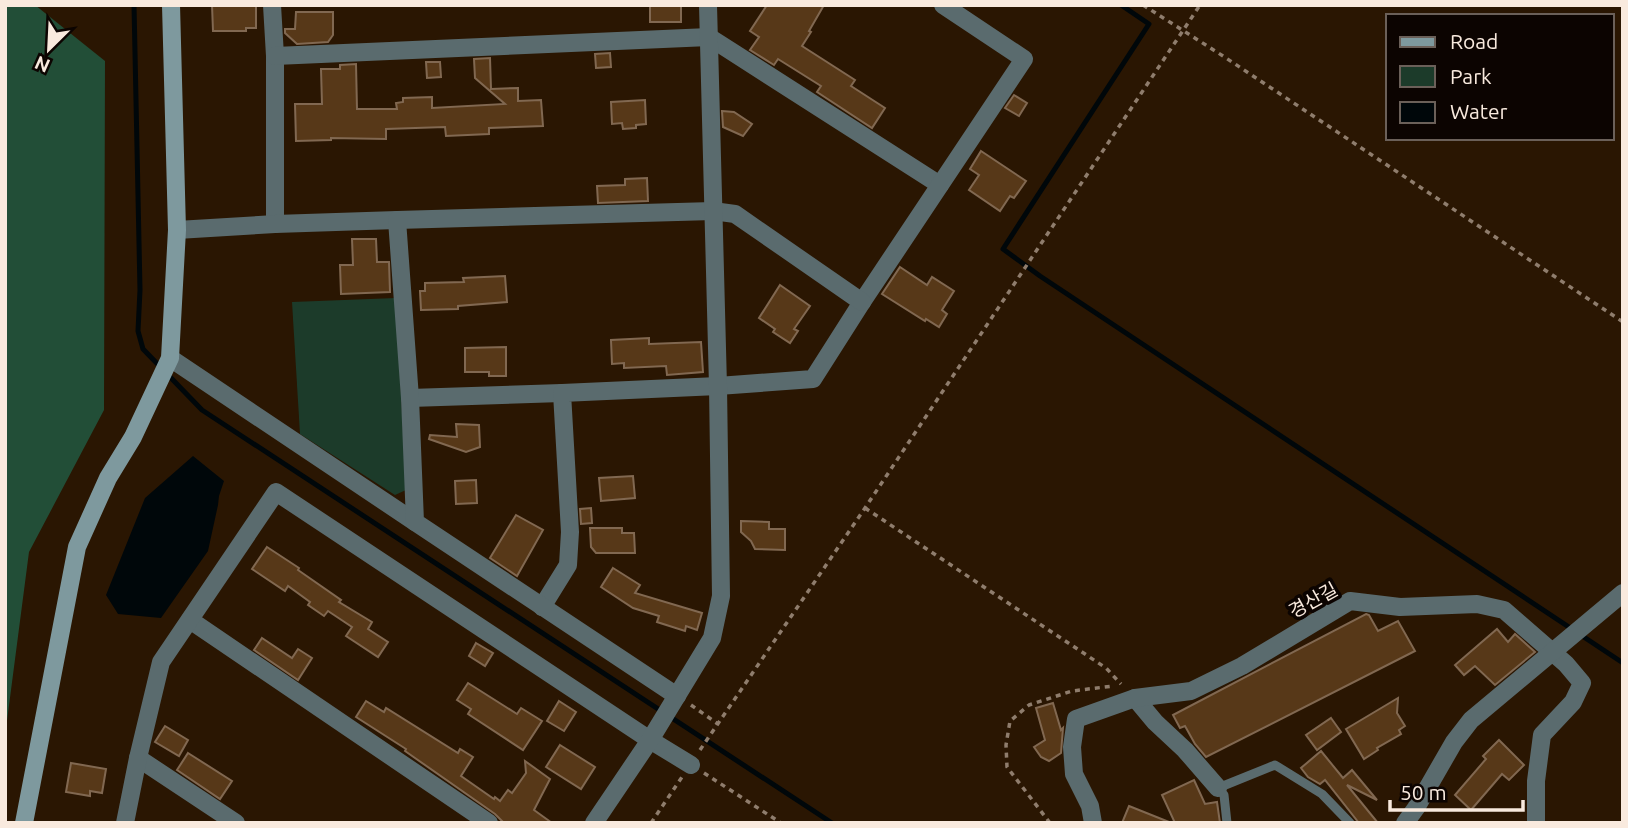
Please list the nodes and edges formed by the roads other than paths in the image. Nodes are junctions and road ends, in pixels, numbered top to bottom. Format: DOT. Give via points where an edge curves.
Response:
graph roads {
  1 [pos="171,5"];
  2 [pos="272,5"];
  3 [pos="708,5"];
  4 [pos="943,5"];
  5 [pos="709,37"];
  6 [pos="275,55"];
  7 [pos="940,185"];
  8 [pos="713,211"];
  9 [pos="397,220"];
  10 [pos="275,224"];
  11 [pos="177,230"];
  12 [pos="862,302"];
  13 [pos="170,358"];
  14 [pos="718,386"];
  15 [pos="562,393"];
  16 [pos="410,398"];
  17 [pos="415,522"];
  18 [pos="1623,593"];
  19 [pos="541,607"];
  20 [pos="190,620"];
  21 [pos="1559,647"];
  22 [pos="677,696"];
  23 [pos="1135,698"];
  24 [pos="650,740"];
  25 [pos="138,758"];
  26 [pos="691,765"];
  27 [pos="1218,788"];
  28 [pos="24,823"];
  29 [pos="125,823"];
  30 [pos="236,823"];
  31 [pos="489,823"];
  32 [pos="593,823"];
  33 [pos="1093,823"];
  34 [pos="1227,823"];
  35 [pos="1350,823"];
  36 [pos="1405,823"];
  37 [pos="1536,823"];
  1 -- 11 [label="street"];
  2 -- 6 [label="street"];
  3 -- 5 [label="street"];
  4 -- 7 [label="street" via="1024,60"];
  5 -- 6 [label="street"];
  5 -- 7 [label="street"];
  5 -- 8 [label="street"];
  6 -- 10 [label="street"];
  7 -- 12 [label="street"];
  8 -- 9 [label="street"];
  8 -- 12 [label="street" via="735,214"];
  8 -- 14 [label="street"];
  9 -- 10 [label="street"];
  9 -- 16 [label="street"];
  10 -- 11 [label="street"];
  11 -- 13 [label="street"];
  12 -- 14 [label="street" via="813,379"];
  13 -- 17 [label="street"];
  13 -- 28 [label="street" via="78,547"];
  14 -- 15 [label="street"];
  14 -- 22 [label="street" via="721,596 712,638"];
  15 -- 16 [label="street"];
  15 -- 19 [label="street" via="568,565"];
  16 -- 17 [label="street"];
  17 -- 19 [label="street"];
  18 -- 21 [label="street"];
  19 -- 22 [label="street"];
  20 -- 24 [label="street" via="276,492"];
  20 -- 25 [label="street" via="161,662"];
  20 -- 31 [label="street"];
  21 -- 23 [label="street, 경산길" via="1504,610 1477,604 1400,607 1350,601 1191,691"];
  21 -- 36 [label="street" via="1471,720"];
  21 -- 37 [label="street, 경산길" via="1582,683 1573,702 1542,735"];
  22 -- 24 [label="street"];
  23 -- 27 [label="street"];
  23 -- 33 [label="street, 경산길" via="1076,719 1074,774"];
  24 -- 26 [label="street"];
  24 -- 32 [label="street"];
  25 -- 29 [label="street"];
  25 -- 30 [label="street"];
  27 -- 34 [label="lane" via="1224,795"];
  27 -- 35 [label="lane" via="1275,765 1322,794"];
}
